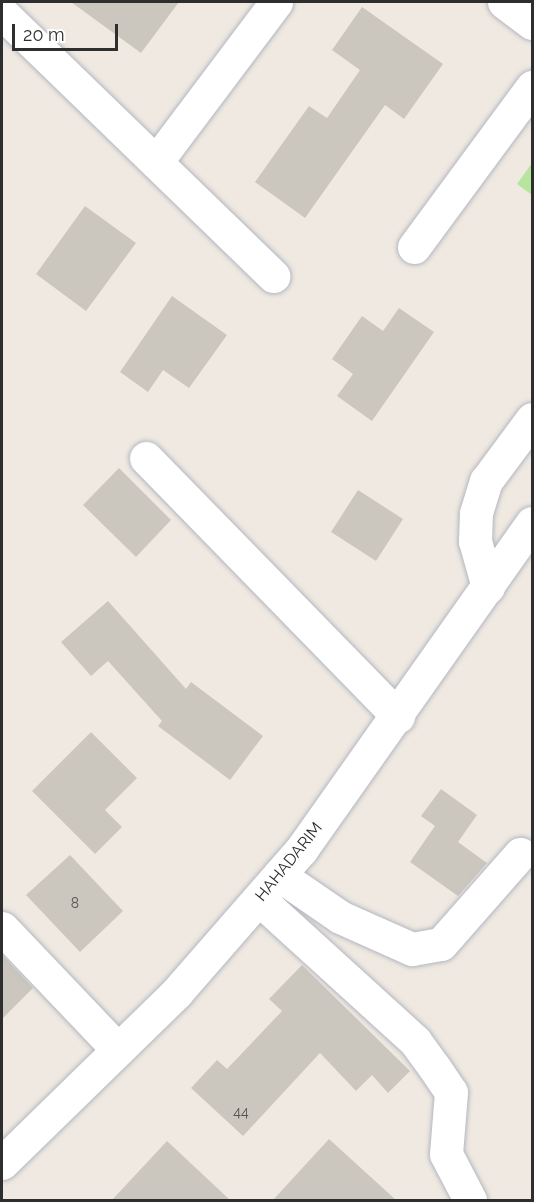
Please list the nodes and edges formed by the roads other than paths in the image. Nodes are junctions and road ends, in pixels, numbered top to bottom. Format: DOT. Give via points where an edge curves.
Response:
graph roads {
  1 [pos="276,2"];
  2 [pos="504,2"];
  3 [pos="2,13"];
  4 [pos="532,22"];
  5 [pos="532,87"];
  6 [pos="156,162"];
  7 [pos="414,247"];
  8 [pos="273,276"];
  9 [pos="532,419"];
  10 [pos="146,458"];
  11 [pos="531,528"];
  12 [pos="488,587"];
  13 [pos="398,716"];
  14 [pos="520,854"];
  15 [pos="269,887"];
  16 [pos="2,928"];
  17 [pos="118,1050"];
  18 [pos="2,1163"];
  19 [pos="470,1200"];
  1 -- 6 [label="street"];
  2 -- 4 [label="street"];
  3 -- 6 [label="street"];
  5 -- 7 [label="street"];
  6 -- 8 [label="street"];
  9 -- 12 [label="street" via="486,481 476,513 475,541"];
  10 -- 13 [label="street"];
  11 -- 12 [label="street, HAHADARIM"];
  12 -- 13 [label="street, HAHADARIM"];
  13 -- 15 [label="street, HAHADARIM"];
  14 -- 15 [label="street" via="441,944 412,949"];
  15 -- 17 [label="street, HAHADARIM"];
  15 -- 19 [label="street" via="415,1041 451,1092 446,1154"];
  16 -- 17 [label="street"];
  17 -- 18 [label="street, HAHADARIM"];
}
